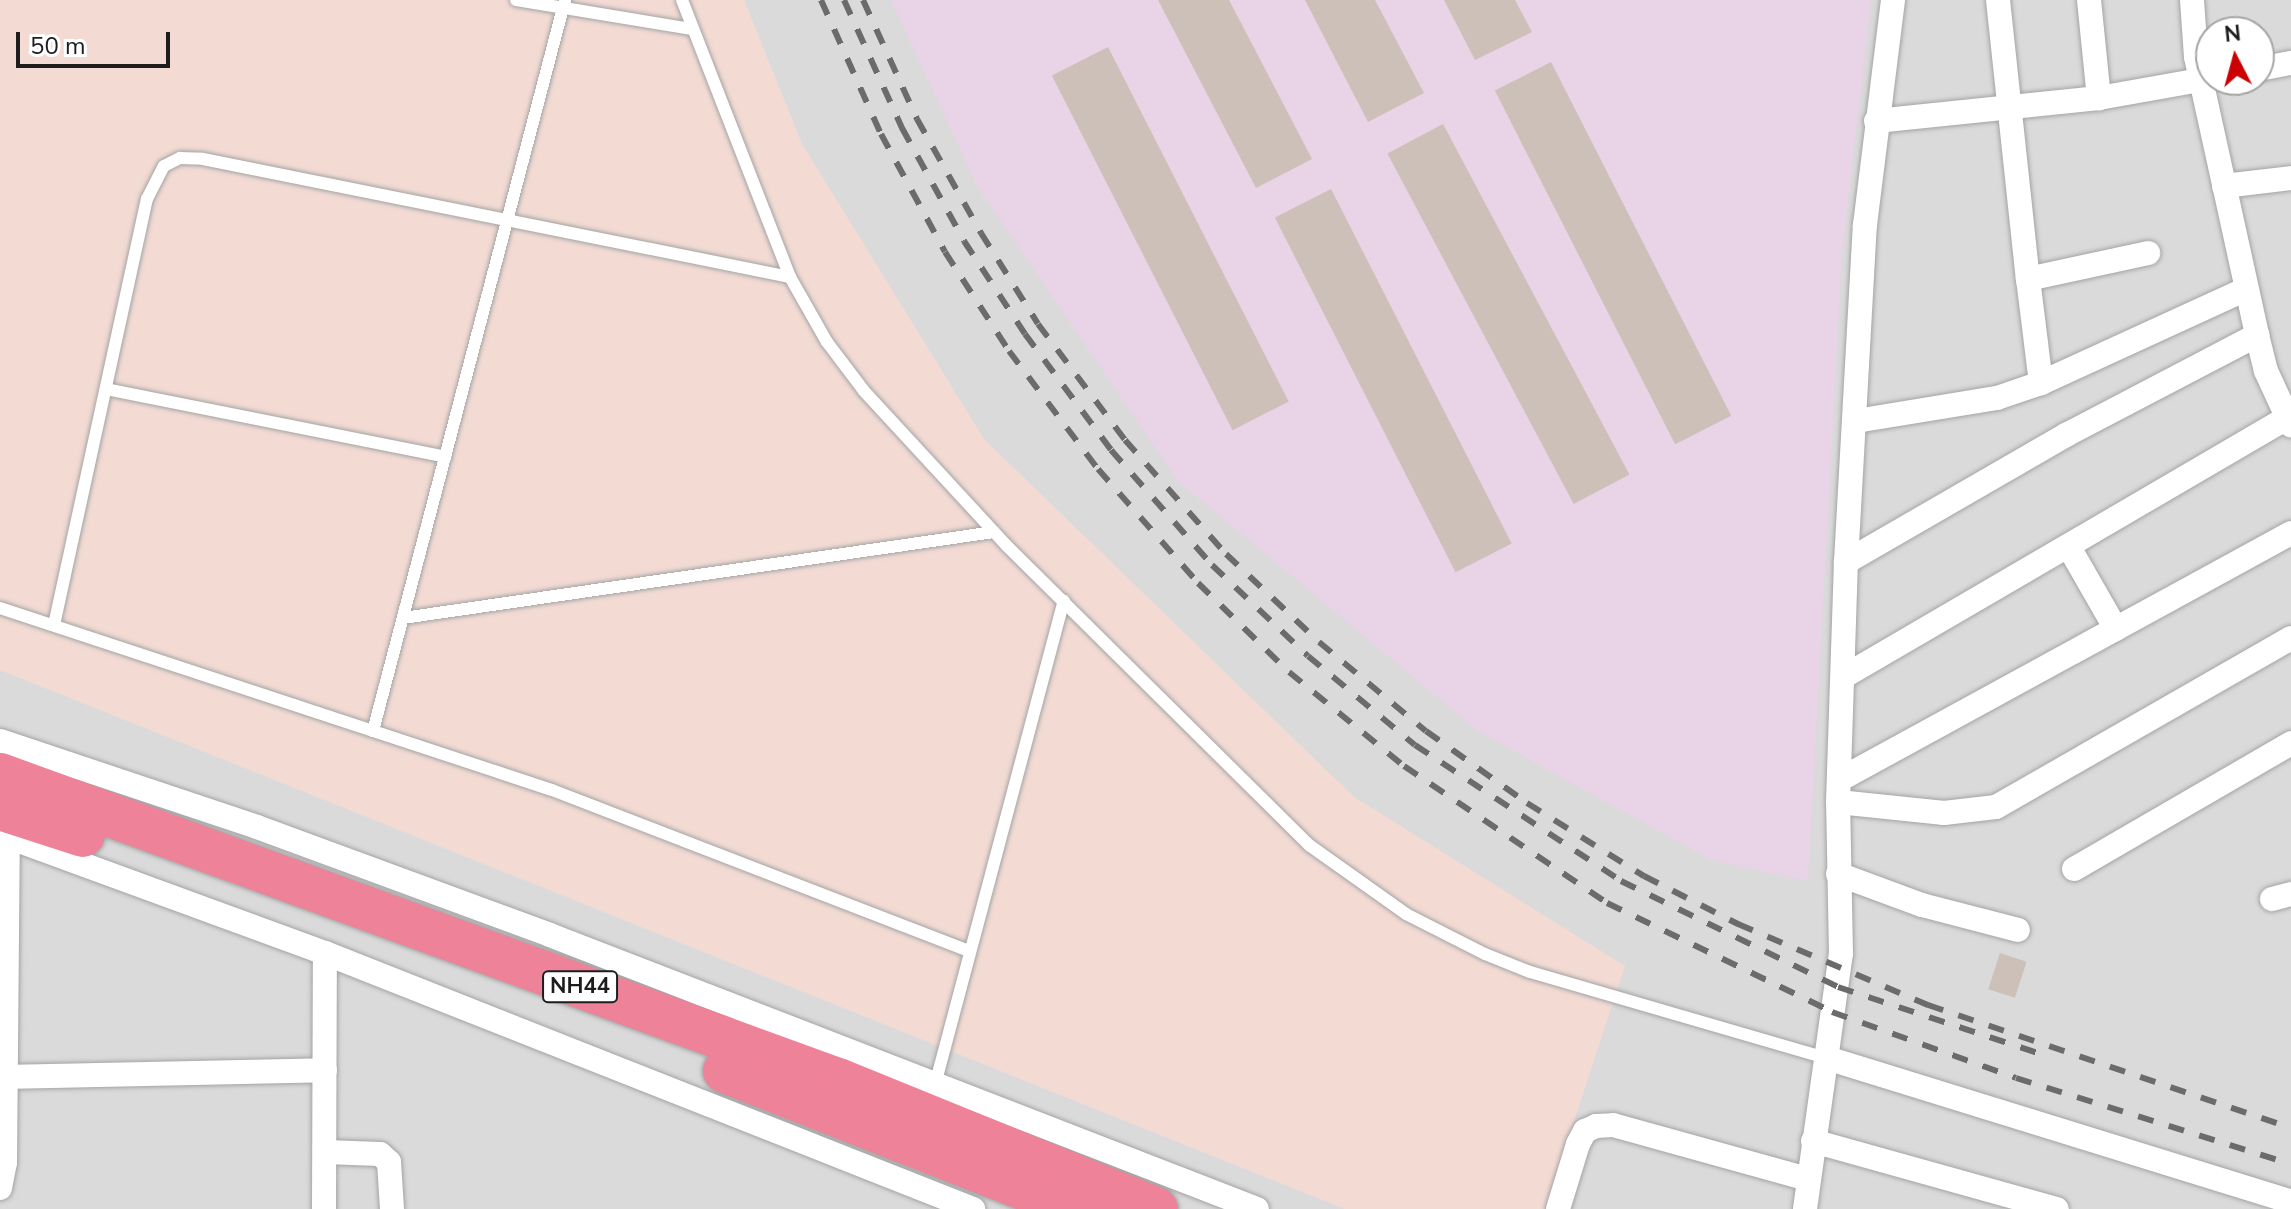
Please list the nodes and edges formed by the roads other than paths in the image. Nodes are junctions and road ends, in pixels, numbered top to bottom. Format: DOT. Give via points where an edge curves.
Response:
graph roads {
  1 [pos="516,0"];
  2 [pos="682,0"];
  3 [pos="1893,0"];
  4 [pos="1998,0"];
  5 [pos="2089,0"];
  6 [pos="564,4"];
  7 [pos="691,29"];
  8 [pos="2195,81"];
  9 [pos="2209,96"];
  10 [pos="2099,98"];
  11 [pos="2007,108"];
  12 [pos="1876,121"];
  13 [pos="2291,178"];
  14 [pos="2224,186"];
  15 [pos="508,220"];
  16 [pos="2148,253"];
  17 [pos="790,277"];
  18 [pos="2028,279"];
  19 [pos="2246,289"];
  20 [pos="2257,335"];
  21 [pos="2041,383"];
  22 [pos="106,389"];
  23 [pos="1856,421"];
  24 [pos="2289,422"];
  25 [pos="445,457"];
  26 [pos="994,532"];
  27 [pos="2291,533"];
  28 [pos="2070,549"];
  29 [pos="1846,562"];
  30 [pos="1064,601"];
  31 [pos="0,608"];
  32 [pos="403,618"];
  33 [pos="54,625"];
  34 [pos="2116,629"];
  35 [pos="2291,638"];
  36 [pos="1843,677"];
  37 [pos="373,731"];
  38 [pos="0,741"];
  39 [pos="2291,743"];
  40 [pos="0,775"];
  41 [pos="1839,791"];
  42 [pos="3,826"];
  43 [pos="2074,869"];
  44 [pos="1838,874"];
  45 [pos="2018,930"];
  46 [pos="970,951"];
  47 [pos="325,953"];
  48 [pos="1830,1059"];
  49 [pos="325,1070"];
  50 [pos="3,1077"];
  51 [pos="936,1081"];
  52 [pos="1813,1141"];
  53 [pos="325,1152"];
  54 [pos="1808,1179"];
  55 [pos="0,1188"];
  56 [pos="2004,1202"];
  57 [pos="2291,1202"];
  58 [pos="324,1209"];
  59 [pos="392,1209"];
  60 [pos="973,1209"];
  61 [pos="1077,1209"];
  62 [pos="1156,1209"];
  63 [pos="1257,1209"];
  64 [pos="1558,1209"];
  65 [pos="1805,1209"];
  66 [pos="2057,1209"];
  1 -- 6 [label="lane"];
  2 -- 7 [label="lane"];
  3 -- 12 [label="street"];
  4 -- 11 [label="street"];
  5 -- 10 [label="street"];
  6 -- 7 [label="lane"];
  6 -- 15 [label="lane"];
  7 -- 17 [label="lane"];
  8 -- 10 [label="street"];
  9 -- 14 [label="street"];
  10 -- 11 [label="street"];
  11 -- 12 [label="street"];
  11 -- 18 [label="street"];
  12 -- 23 [label="street"];
  13 -- 14 [label="street"];
  14 -- 19 [label="street"];
  15 -- 17 [label="lane"];
  15 -- 22 [label="lane" via="180,158 164,166 147,199"];
  15 -- 25 [label="lane"];
  16 -- 18 [label="street"];
  17 -- 26 [label="lane" via="827,342 864,391"];
  18 -- 21 [label="street"];
  19 -- 20 [label="street"];
  19 -- 21 [label="street"];
  20 -- 24 [label="street"];
  20 -- 29 [label="street" via="2066,435"];
  21 -- 23 [label="street" via="1997,398"];
  22 -- 25 [label="lane"];
  22 -- 33 [label="lane"];
  23 -- 29 [label="street"];
  24 -- 28 [label="street"];
  25 -- 32 [label="lane"];
  26 -- 30 [label="lane"];
  26 -- 32 [label="lane"];
  27 -- 34 [label="street"];
  28 -- 34 [label="street"];
  28 -- 36 [label="street"];
  29 -- 36 [label="street"];
  30 -- 46 [label="lane"];
  30 -- 48 [label="lane" via="1309,845 1406,914 1530,972"];
  31 -- 33 [label="lane"];
  32 -- 37 [label="lane"];
  33 -- 37 [label="lane"];
  34 -- 41 [label="street"];
  35 -- 41 [label="street" via="1996,807 1944,813"];
  36 -- 41 [label="street"];
  37 -- 46 [label="lane" via="552,790"];
  38 -- 51 [label="street" via="257,827"];
  39 -- 43 [label="street"];
  40 -- 62 [label="highway, NH44" via="838,1080"];
  41 -- 44 [label="street"];
  42 -- 47 [label="street"];
  42 -- 50 [label="street"];
  42 -- 61 [label="highway, NH44" via="214,880"];
  44 -- 45 [label="street" via="1922,905"];
  44 -- 48 [label="street" via="1841,954"];
  46 -- 51 [label="lane"];
  47 -- 49 [label="street"];
  47 -- 60 [label="street"];
  48 -- 52 [label="street"];
  48 -- 57 [label="street"];
  49 -- 50 [label="street"];
  49 -- 53 [label="street"];
  50 -- 55 [label="street"];
  51 -- 63 [label="street"];
  52 -- 54 [label="street"];
  52 -- 56 [label="street"];
  53 -- 58 [label="street"];
  53 -- 59 [label="street" via="380,1154 389,1162"];
  54 -- 64 [label="street" via="1613,1125 1596,1126 1585,1131 1578,1144"];
  54 -- 65 [label="street"];
  56 -- 66 [label="street"];
}
